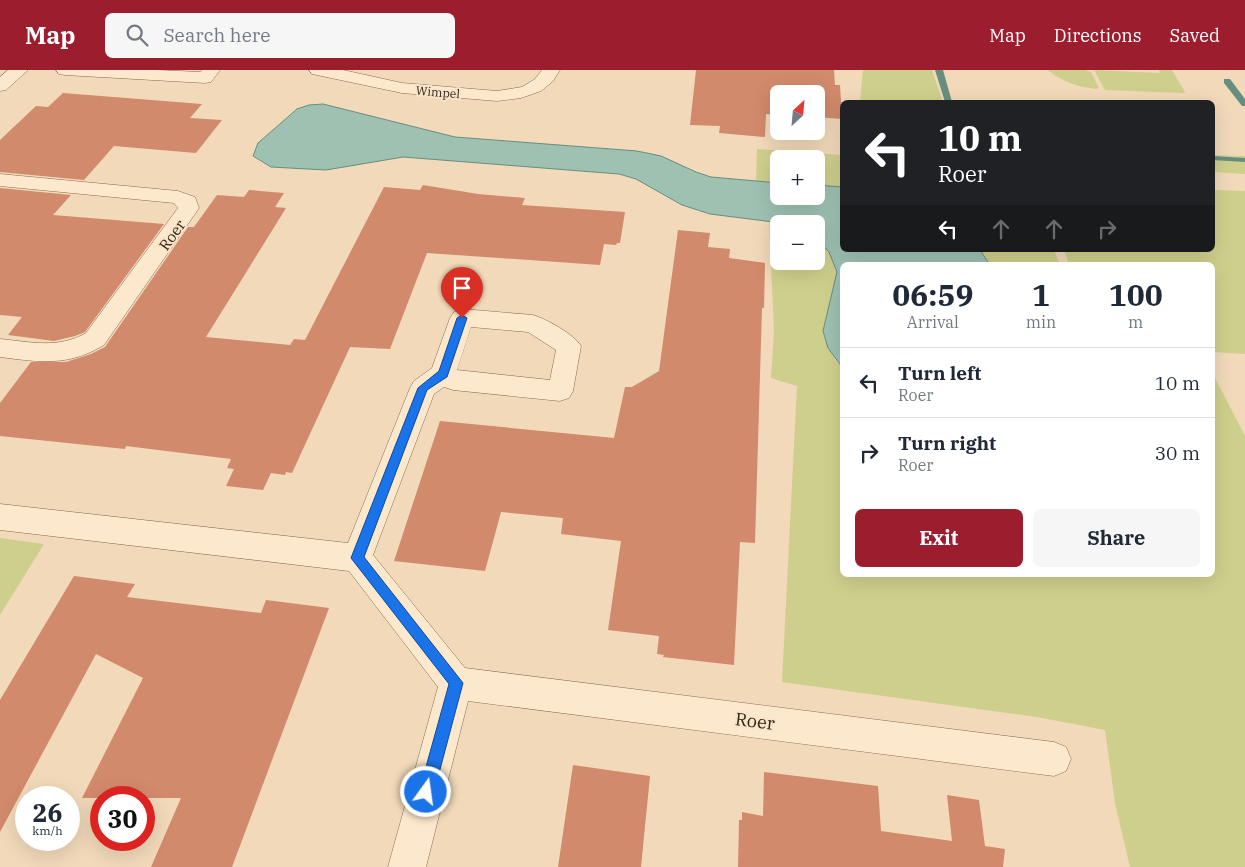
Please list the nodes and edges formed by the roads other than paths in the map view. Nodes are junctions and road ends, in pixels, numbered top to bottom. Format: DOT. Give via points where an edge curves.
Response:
graph roads {
  1 [pos="19,70"];
  2 [pos="64,70"];
  3 [pos="211,70"];
  4 [pos="318,70"];
  5 [pos="551,70"];
  6 [pos="0,86"];
  7 [pos="0,180"];
  8 [pos="0,348"];
  9 [pos="443,374"];
  10 [pos="0,517"];
  11 [pos="357,558"];
  12 [pos="456,683"];
  13 [pos="1054,759"];
  14 [pos="407,867"];
  1 -- 6 [label="street"];
  2 -- 3 [label="street" via="205,78"];
  4 -- 5 [label="street, Wimpel" via="402,88 497,96 535,89"];
  7 -- 8 [label="street, Roer" via="178,197 188,202 189,208 95,339 65,353"];
  9 -- 9 [label="street" via="462,318 533,324 569,346 560,391 453,380"];
  9 -- 11 [label="street" via="423,388"];
  10 -- 11 [label="street"];
  11 -- 12 [label="street"];
  12 -- 13 [label="street, Roer"];
  12 -- 14 [label="street"];
}
